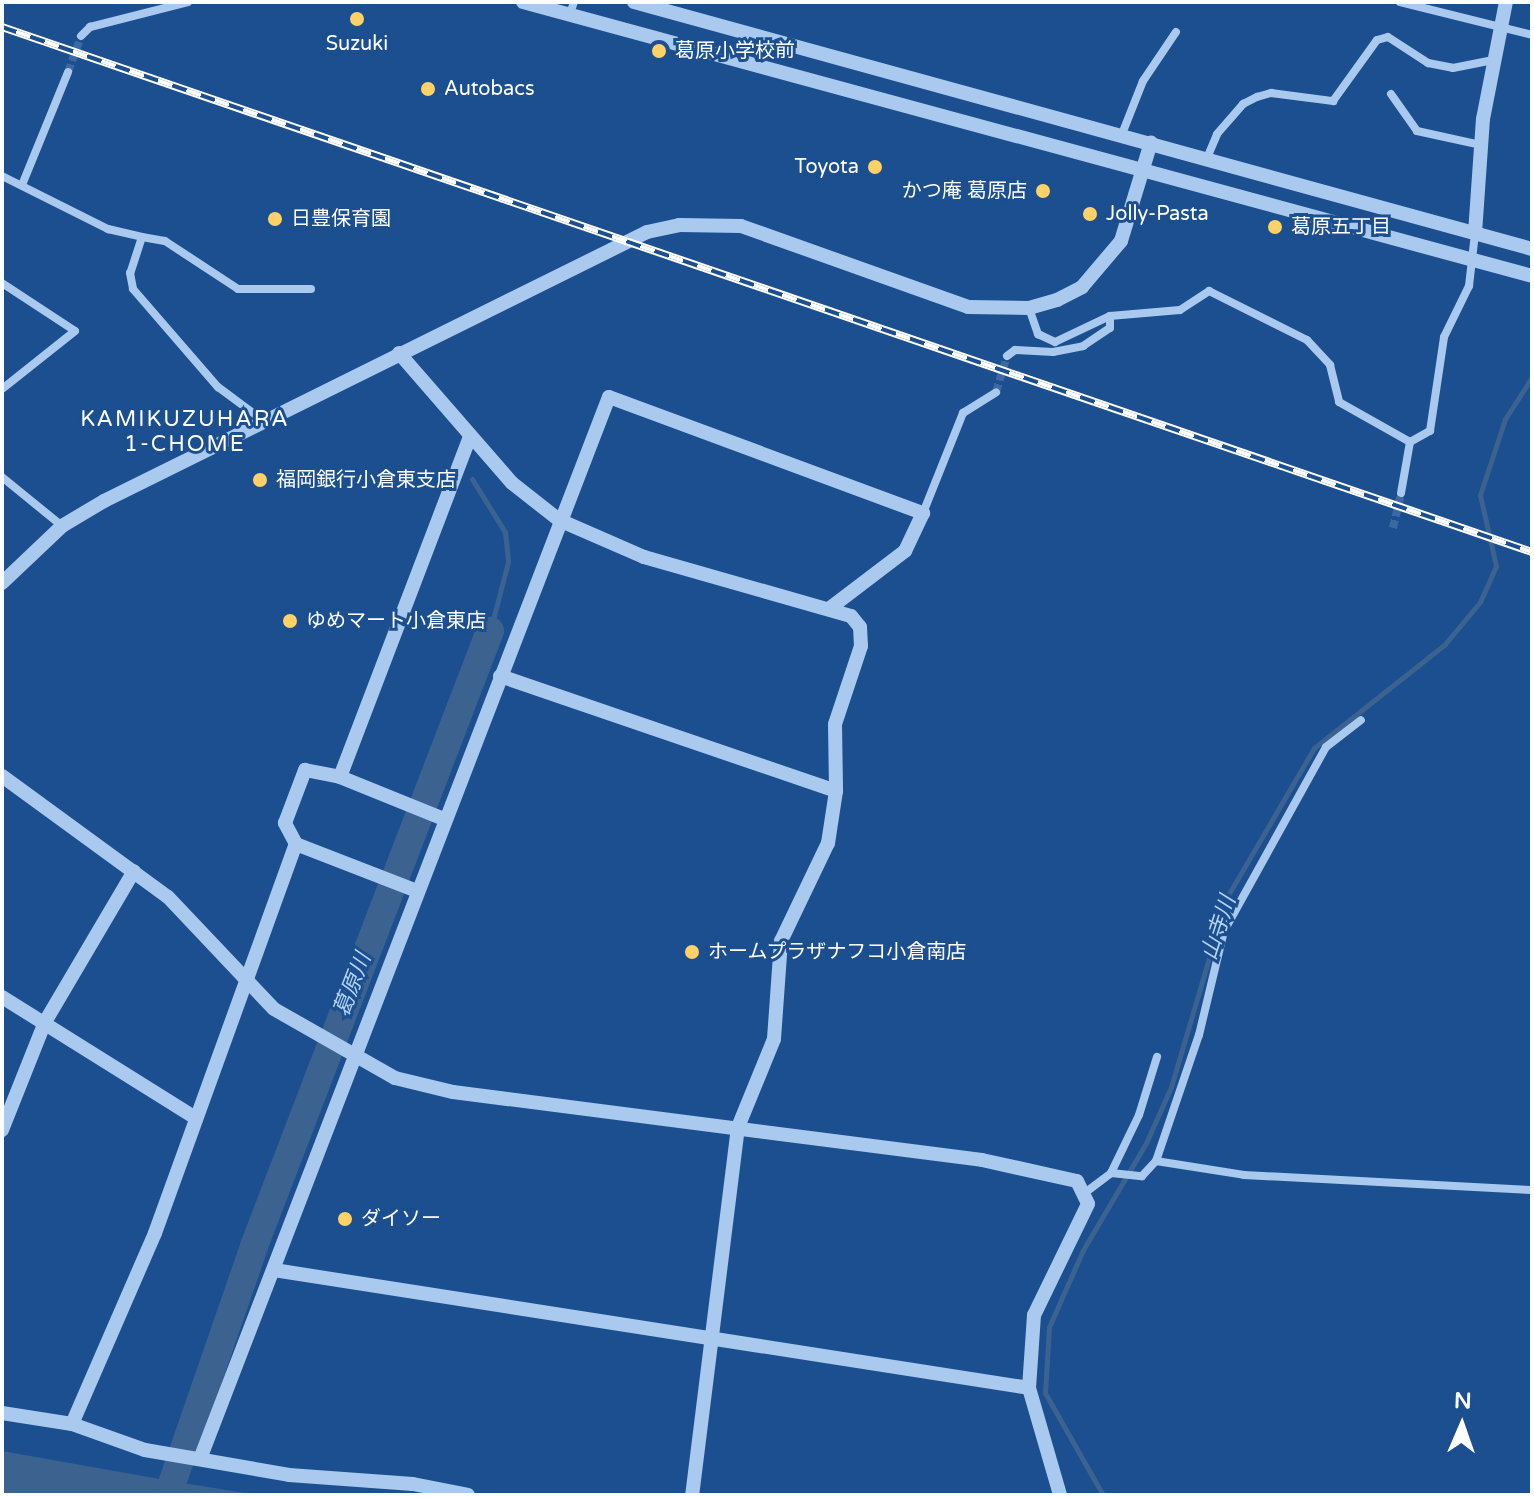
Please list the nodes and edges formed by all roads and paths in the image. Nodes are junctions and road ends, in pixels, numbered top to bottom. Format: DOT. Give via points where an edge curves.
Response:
graph roads {
  1 [pos="188,2"];
  2 [pos="523,2"];
  3 [pos="634,2"];
  4 [pos="1400,2"];
  5 [pos="1445,2"];
  6 [pos="1506,2"];
  7 [pos="572,8"];
  8 [pos="1448,13"];
  9 [pos="1501,25"];
  10 [pos="1176,32"];
  11 [pos="1532,35"];
  12 [pos="81,36"];
  13 [pos="1493,60"];
  14 [pos="68,72"];
  15 [pos="1391,94"];
  16 [pos="1122,134"];
  17 [pos="1151,142"];
  18 [pos="1481,145"];
  19 [pos="1207,158"];
  20 [pos="1144,169"];
  21 [pos="2,176"];
  22 [pos="22,185"];
  23 [pos="1475,233"];
  24 [pos="142,237"];
  25 [pos="1532,249"];
  26 [pos="1472,259"];
  27 [pos="1532,276"];
  28 [pos="2,283"];
  29 [pos="311,289"];
  30 [pos="1029,308"];
  31 [pos="1110,316"];
  32 [pos="399,353"];
  33 [pos="1007,356"];
  34 [pos="2,389"];
  35 [pos="996,392"];
  36 [pos="264,421"];
  37 [pos="470,437"];
  38 [pos="1410,442"];
  39 [pos="2,477"];
  40 [pos="1401,493"];
  41 [pos="923,513"];
  42 [pos="559,520"];
  43 [pos="62,526"];
  44 [pos="2,583"];
  45 [pos="829,609"];
  46 [pos="500,676"];
  47 [pos="1361,720"];
  48 [pos="2,776"];
  49 [pos="340,777"];
  50 [pos="836,791"];
  51 [pos="444,819"];
  52 [pos="296,844"];
  53 [pos="134,871"];
  54 [pos="417,891"];
  55 [pos="245,983"];
  56 [pos="2,997"];
  57 [pos="45,1022"];
  58 [pos="355,1057"];
  59 [pos="1157,1057"];
  60 [pos="196,1118"];
  61 [pos="738,1127"];
  62 [pos="2,1130"];
  63 [pos="1156,1161"];
  64 [pos="1111,1173"];
  65 [pos="1532,1190"];
  66 [pos="1086,1192"];
  67 [pos="274,1270"];
  68 [pos="710,1337"];
  69 [pos="1029,1388"];
  70 [pos="2,1413"];
  71 [pos="72,1424"];
  72 [pos="200,1459"];
  73 [pos="468,1495"];
  74 [pos="692,1495"];
  75 [pos="1060,1495"];
  1 -- 12 [label="street" via="90,27"];
  2 -- 7 [label="street"];
  3 -- 16 [label="street"];
  4 -- 8 [label="street"];
  5 -- 8 [label="street"];
  6 -- 9 [label="street"];
  7 -- 20 [label="street"];
  8 -- 9 [label="street"];
  9 -- 11 [label="street"];
  9 -- 13 [label="street"];
  10 -- 16 [label="street" via="1143,81"];
  13 -- 18 [label="street"];
  13 -- 19 [label="street" via="1453,68 1428,63 1388,37 1377,40 1333,101 1271,93 1257,97 1243,104 1217,134"];
  14 -- 22 [label="street"];
  15 -- 18 [label="street" via="1417,131"];
  16 -- 17 [label="street"];
  17 -- 19 [label="street"];
  17 -- 20 [label="street"];
  18 -- 23 [label="street"];
  19 -- 23 [label="street"];
  20 -- 26 [label="street"];
  20 -- 30 [label="street" via="1121,241 1104,266 1082,287"];
  21 -- 22 [label="street"];
  22 -- 24 [label="street" via="108,229"];
  23 -- 25 [label="street"];
  23 -- 26 [label="street"];
  24 -- 29 [label="street" via="165,241 238,289"];
  24 -- 36 [label="street" via="130,273 133,289 218,387"];
  26 -- 27 [label="street"];
  26 -- 38 [label="street" via="1469,286 1444,337 1430,431"];
  28 -- 34 [label="street" via="75,331"];
  30 -- 31 [label="street" via="1038,334 1055,342"];
  30 -- 32 [label="street" via="968,307 741,226 679,225 647,232 574,265"];
  31 -- 33 [label="street" via="1110,328 1083,346 1053,352 1015,350"];
  31 -- 38 [label="street" via="1180,310 1209,291 1307,340 1330,365 1339,402"];
  32 -- 36 [label="street"];
  32 -- 37 [label="street"];
  35 -- 41 [label="street" via="963,413"];
  36 -- 43 [label="street"];
  37 -- 42 [label="street" via="512,483"];
  37 -- 49 [label="street"];
  38 -- 40 [label="street"];
  39 -- 43 [label="street"];
  41 -- 42 [label="street" via="609,397"];
  41 -- 45 [label="street" via="905,551"];
  42 -- 45 [label="street" via="644,557"];
  42 -- 46 [label="street"];
  43 -- 44 [label="street"];
  45 -- 50 [label="street" via="851,616 862,635 838,704"];
  46 -- 50 [label="street"];
  46 -- 51 [label="street"];
  47 -- 63 [label="street" via="1326,747 1224,931 1199,1035"];
  48 -- 53 [label="street"];
  49 -- 51 [label="street"];
  49 -- 52 [label="street" via="305,770 285,823"];
  50 -- 61 [label="street" via="825,851 781,941 774,1039"];
  51 -- 54 [label="street"];
  52 -- 54 [label="street"];
  52 -- 55 [label="street"];
  53 -- 55 [label="street" via="193,921"];
  53 -- 57 [label="street"];
  54 -- 58 [label="street"];
  55 -- 58 [label="street" via="274,1009"];
  55 -- 60 [label="street"];
  56 -- 57 [label="street"];
  57 -- 60 [label="street"];
  57 -- 62 [label="street"];
  58 -- 61 [label="street" via="395,1078 438,1090"];
  58 -- 67 [label="street"];
  59 -- 64 [label="street" via="1139,1115"];
  60 -- 71 [label="street" via="155,1233"];
  61 -- 66 [label="street" via="982,1160 1077,1181"];
  61 -- 68 [label="street"];
  63 -- 64 [label="street" via="1142,1176"];
  63 -- 65 [label="street" via="1244,1175"];
  64 -- 66 [label="street"];
  66 -- 69 [label="street" via="1084,1217 1034,1315"];
  67 -- 68 [label="street"];
  67 -- 72 [label="street"];
  68 -- 69 [label="street"];
  68 -- 74 [label="street"];
  69 -- 75 [label="street"];
  70 -- 71 [label="street"];
  71 -- 72 [label="street" via="145,1450"];
  72 -- 73 [label="street" via="289,1475 413,1484"];
}
